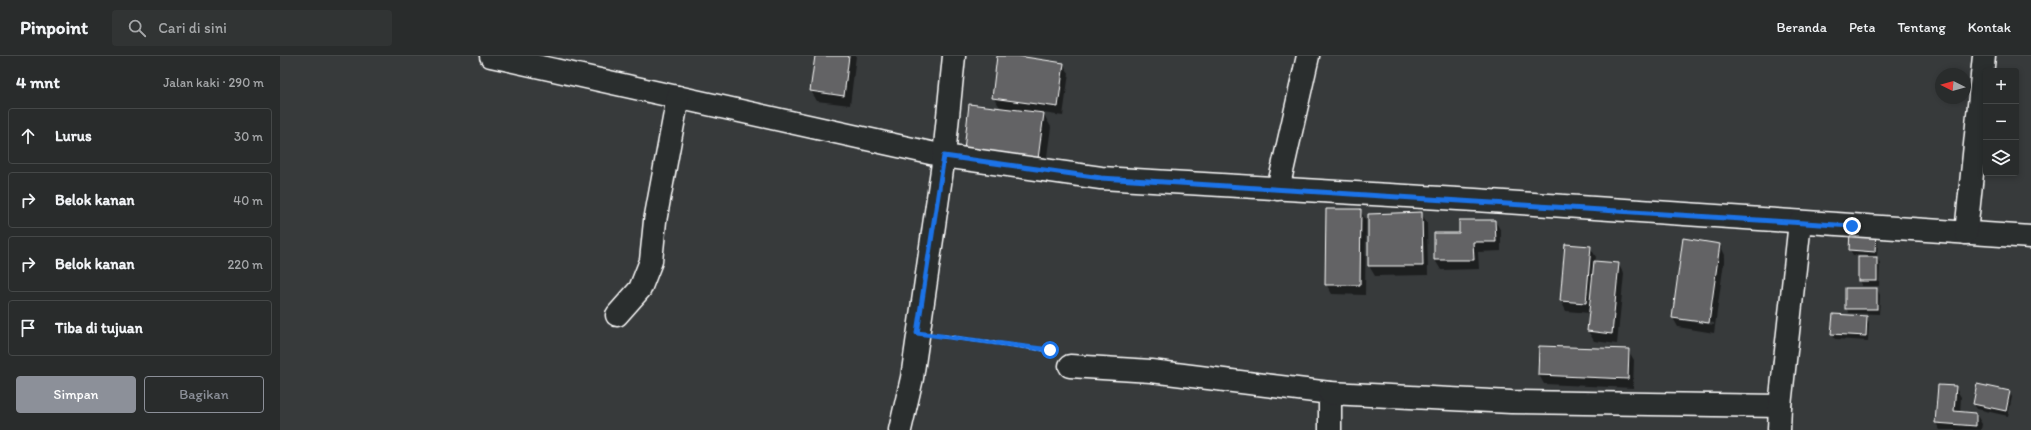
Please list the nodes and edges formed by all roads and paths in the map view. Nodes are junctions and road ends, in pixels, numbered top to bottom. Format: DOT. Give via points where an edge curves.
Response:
graph roads {
  1 [pos="491,56"];
  2 [pos="954,56"];
  3 [pos="1308,56"];
  4 [pos="1984,56"];
  5 [pos="678,97"];
  6 [pos="944,156"];
  7 [pos="1278,189"];
  8 [pos="1800,222"];
  9 [pos="1966,233"];
  10 [pos="2031,237"];
  11 [pos="617,316"];
  12 [pos="917,333"];
  13 [pos="1063,360"];
  14 [pos="1330,393"];
  15 [pos="1780,406"];
  16 [pos="900,430"];
  17 [pos="1330,430"];
  18 [pos="1779,430"];
  1 -- 5 [label="street"];
  2 -- 6 [label="street"];
  3 -- 7 [label="street"];
  4 -- 9 [label="street"];
  5 -- 6 [label="street"];
  5 -- 11 [label="street" via="655,222 651,261 640,290"];
  6 -- 7 [label="street" via="1101,178"];
  6 -- 12 [label="street"];
  7 -- 8 [label="street"];
  8 -- 9 [label="street"];
  8 -- 15 [label="street"];
  9 -- 10 [label="street"];
  12 -- 13 [label="path" via="1050,350"];
  12 -- 16 [label="street" via="912,378"];
  13 -- 14 [label="street"];
  14 -- 15 [label="street" via="1511,402"];
  14 -- 17 [label="street"];
  15 -- 18 [label="street"];
}
